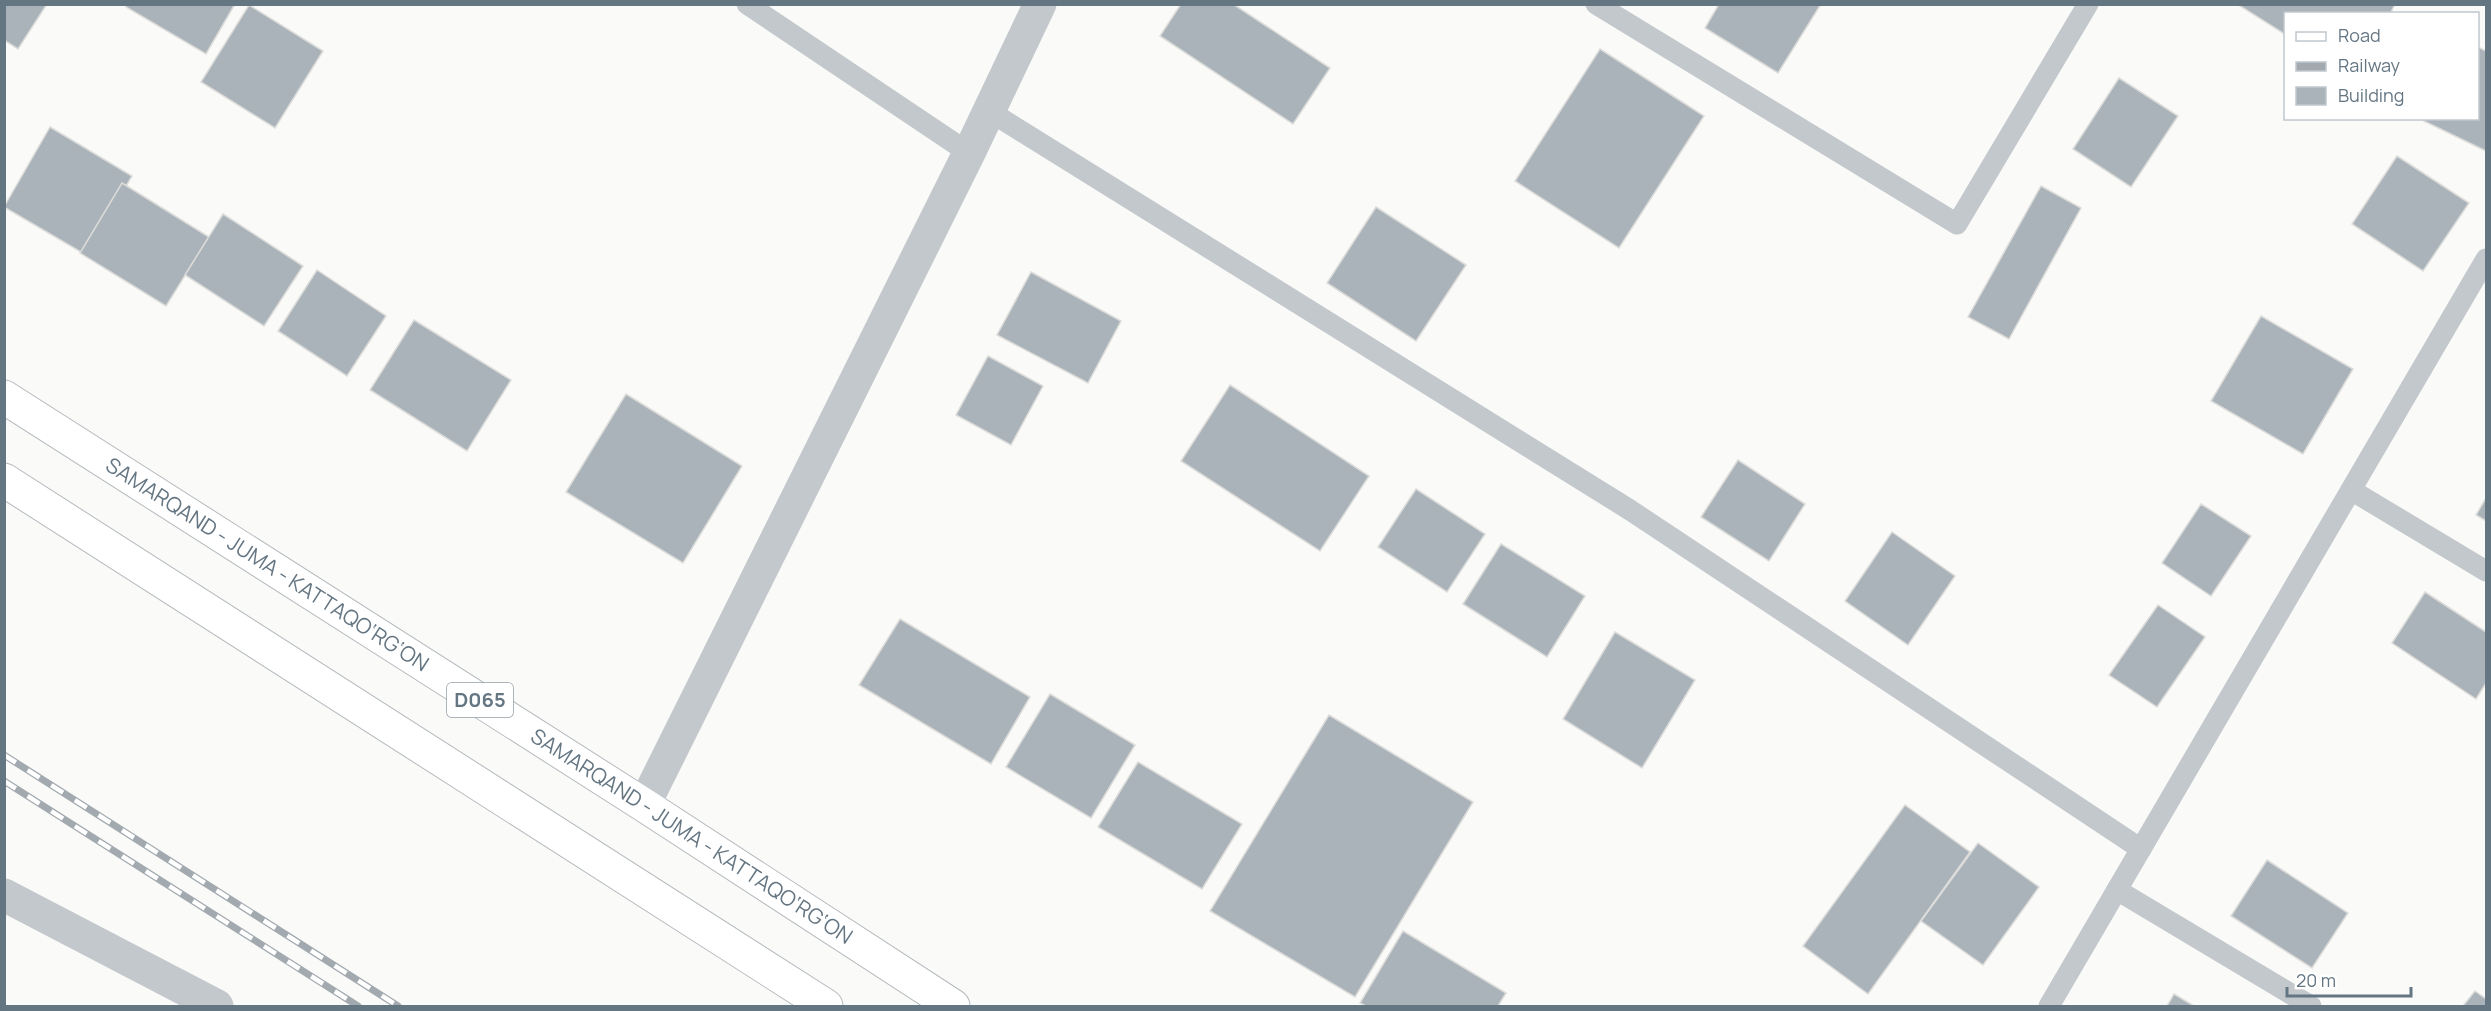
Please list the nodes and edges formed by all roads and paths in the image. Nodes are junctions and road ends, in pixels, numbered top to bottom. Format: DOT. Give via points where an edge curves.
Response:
graph roads {
  1 [pos="747,4"];
  2 [pos="1040,4"];
  3 [pos="1596,4"];
  4 [pos="2088,4"];
  5 [pos="989,111"];
  6 [pos="969,153"];
  7 [pos="2487,259"];
  8 [pos="4,397"];
  9 [pos="4,480"];
  10 [pos="2351,490"];
  11 [pos="2487,571"];
  12 [pos="644,805"];
  13 [pos="2141,849"];
  14 [pos="2117,890"];
  15 [pos="4,895"];
  16 [pos="217,1006"];
  17 [pos="826,1006"];
  18 [pos="953,1006"];
  19 [pos="2049,1006"];
  20 [pos="2311,1006"];
  1 -- 6 [label="lane"];
  2 -- 5 [label="street"];
  3 -- 4 [label="lane" via="1957,224"];
  5 -- 6 [label="street"];
  5 -- 13 [label="lane" via="1630,510"];
  6 -- 12 [label="street"];
  7 -- 10 [label="lane"];
  8 -- 12 [label="main road, SAMARQAND - JUMA - KATTAQO‘RG‘ON / D065"];
  9 -- 17 [label="main road"];
  10 -- 11 [label="lane"];
  10 -- 13 [label="lane"];
  12 -- 18 [label="main road, SAMARQAND - JUMA - KATTAQO‘RG‘ON / D065"];
  13 -- 14 [label="lane"];
  14 -- 19 [label="lane"];
  14 -- 20 [label="lane"];
  15 -- 16 [label="street"];
}
